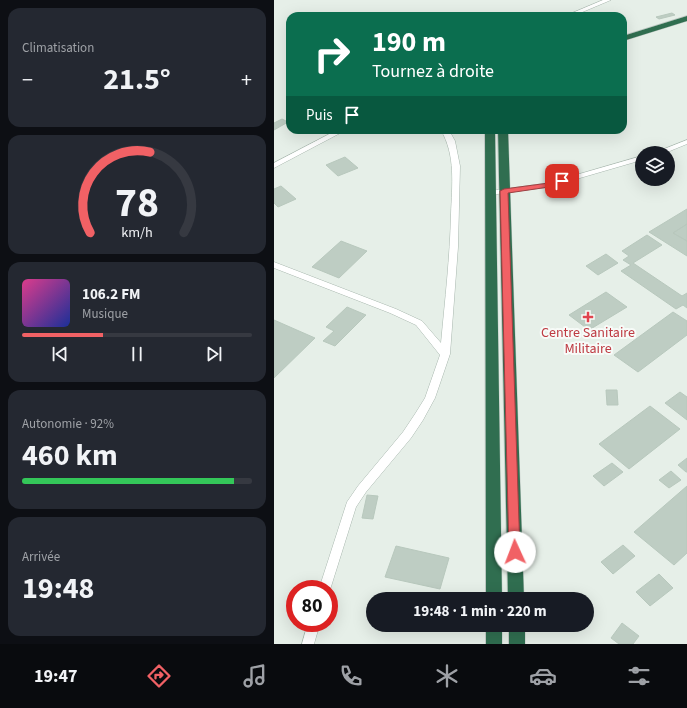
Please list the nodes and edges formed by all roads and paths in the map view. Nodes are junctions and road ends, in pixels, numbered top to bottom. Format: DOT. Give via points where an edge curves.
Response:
graph roads {
  1 [pos="608,0"];
  2 [pos="687,11"];
  3 [pos="578,12"];
  4 [pos="687,18"];
  5 [pos="627,30"];
  6 [pos="627,38"];
  7 [pos="334,134"];
  8 [pos="447,134"];
  9 [pos="490,134"];
  10 [pos="503,134"];
  11 [pos="687,142"];
  12 [pos="675,147"];
  13 [pos="635,160"];
  14 [pos="274,166"];
  15 [pos="504,191"];
  16 [pos="490,193"];
  17 [pos="274,265"];
  18 [pos="491,287"];
  19 [pos="507,288"];
  20 [pos="445,354"];
  21 [pos="328,580"];
  22 [pos="494,592"];
  23 [pos="516,592"];
  24 [pos="311,632"];
  25 [pos="494,632"];
  26 [pos="517,632"];
  27 [pos="308,644"];
  28 [pos="494,644"];
  29 [pos="517,644"];
  1 -- 3 [label="lane"];
  2 -- 5 [label="highway"];
  4 -- 6 [label="highway"];
  7 -- 14 [label="lane"];
  8 -- 20 [label="lane" via="456,166 454,247"];
  9 -- 16 [label="highway"];
  10 -- 15 [label="highway"];
  11 -- 12 [label="lane"];
  13 -- 15 [label="lane" via="549,185"];
  15 -- 16 [label="lane"];
  15 -- 19 [label="highway"];
  16 -- 18 [label="highway"];
  17 -- 20 [label="lane" via="419,323"];
  18 -- 19 [label="highway"];
  18 -- 22 [label="highway"];
  19 -- 23 [label="highway"];
  20 -- 21 [label="lane" via="430,398 419,417 351,505"];
  24 -- 27 [label="lane"];
  25 -- 28 [label="highway"];
  26 -- 29 [label="highway"];
}
